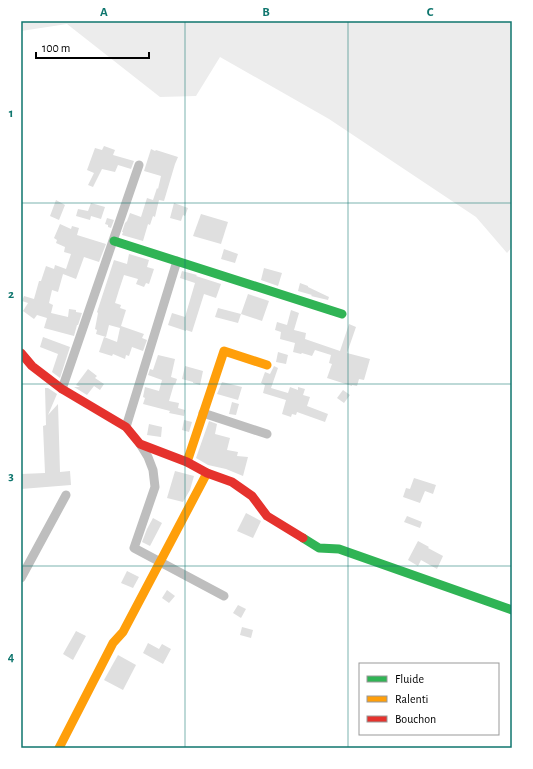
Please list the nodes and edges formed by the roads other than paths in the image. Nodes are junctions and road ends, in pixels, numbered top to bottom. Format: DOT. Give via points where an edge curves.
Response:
graph roads {
  1 [pos="139,165"];
  2 [pos="114,241"];
  3 [pos="177,261"];
  4 [pos="342,314"];
  5 [pos="21,353"];
  6 [pos="267,365"];
  7 [pos="62,389"];
  8 [pos="203,413"];
  9 [pos="126,427"];
  10 [pos="267,434"];
  11 [pos="140,444"];
  12 [pos="187,462"];
  13 [pos="207,473"];
  14 [pos="66,494"];
  15 [pos="160,562"];
  16 [pos="21,578"];
  17 [pos="224,596"];
  18 [pos="512,610"];
  19 [pos="59,748"];
  1 -- 2 [label="street"];
  2 -- 3 [label="street"];
  2 -- 7 [label="street"];
  3 -- 4 [label="street"];
  3 -- 9 [label="street"];
  5 -- 7 [label="street" via="32,366"];
  6 -- 8 [label="street" via="224,350"];
  7 -- 9 [label="street"];
  8 -- 10 [label="street"];
  8 -- 12 [label="street"];
  9 -- 11 [label="street"];
  11 -- 12 [label="street"];
  11 -- 15 [label="street" via="153,470 155,487 134,548"];
  12 -- 13 [label="street"];
  13 -- 15 [label="street"];
  13 -- 18 [label="street" via="232,482 252,496 267,516 319,548 339,549"];
  14 -- 16 [label="street"];
  15 -- 17 [label="street"];
  15 -- 19 [label="street" via="123,632 113,643"];
}
